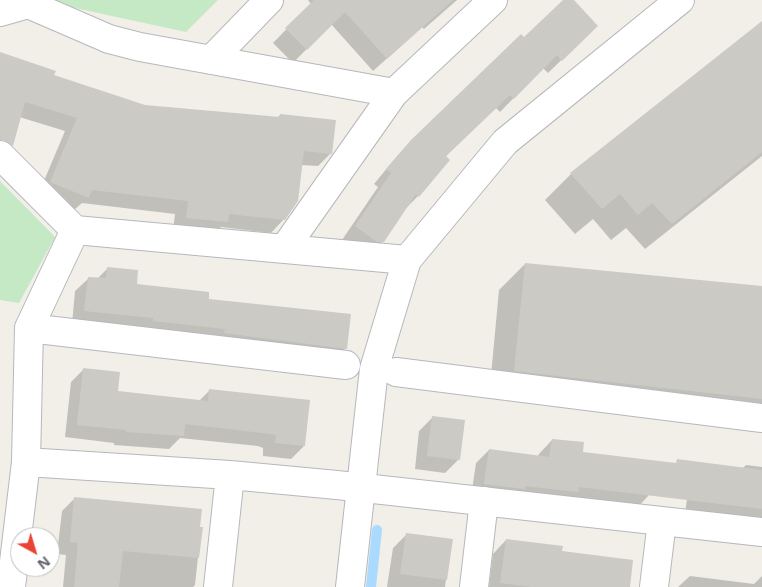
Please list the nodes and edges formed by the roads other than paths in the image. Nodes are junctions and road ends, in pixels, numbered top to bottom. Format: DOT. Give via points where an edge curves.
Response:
graph roads {
  1 [pos="269,0"];
  2 [pos="493,0"];
  3 [pos="680,0"];
  4 [pos="0,12"];
  5 [pos="211,60"];
  6 [pos="394,93"];
  7 [pos="0,155"];
  8 [pos="75,230"];
  9 [pos="284,249"];
  10 [pos="407,260"];
  11 [pos="29,328"];
  12 [pos="346,365"];
  13 [pos="396,372"];
  14 [pos="762,418"];
  15 [pos="26,462"];
  16 [pos="230,475"];
  17 [pos="361,487"];
  18 [pos="484,501"];
  19 [pos="662,521"];
  20 [pos="762,532"];
  21 [pos="11,587"];
  22 [pos="218,587"];
  23 [pos="350,587"];
  24 [pos="474,587"];
  25 [pos="654,587"];
  1 -- 5 [label="street"];
  2 -- 6 [label="street"];
  3 -- 10 [label="street" via="505,142"];
  4 -- 5 [label="street" via="28,4 109,39"];
  5 -- 6 [label="street"];
  6 -- 9 [label="street"];
  7 -- 8 [label="street"];
  8 -- 9 [label="street"];
  8 -- 11 [label="street"];
  9 -- 10 [label="street"];
  10 -- 17 [label="street" via="374,369"];
  11 -- 12 [label="street"];
  11 -- 15 [label="street"];
  13 -- 14 [label="street"];
  15 -- 16 [label="street"];
  15 -- 21 [label="street"];
  16 -- 17 [label="street"];
  16 -- 22 [label="street"];
  17 -- 18 [label="street"];
  17 -- 23 [label="street"];
  18 -- 19 [label="street"];
  18 -- 24 [label="street"];
  19 -- 20 [label="street"];
  19 -- 25 [label="street"];
}
